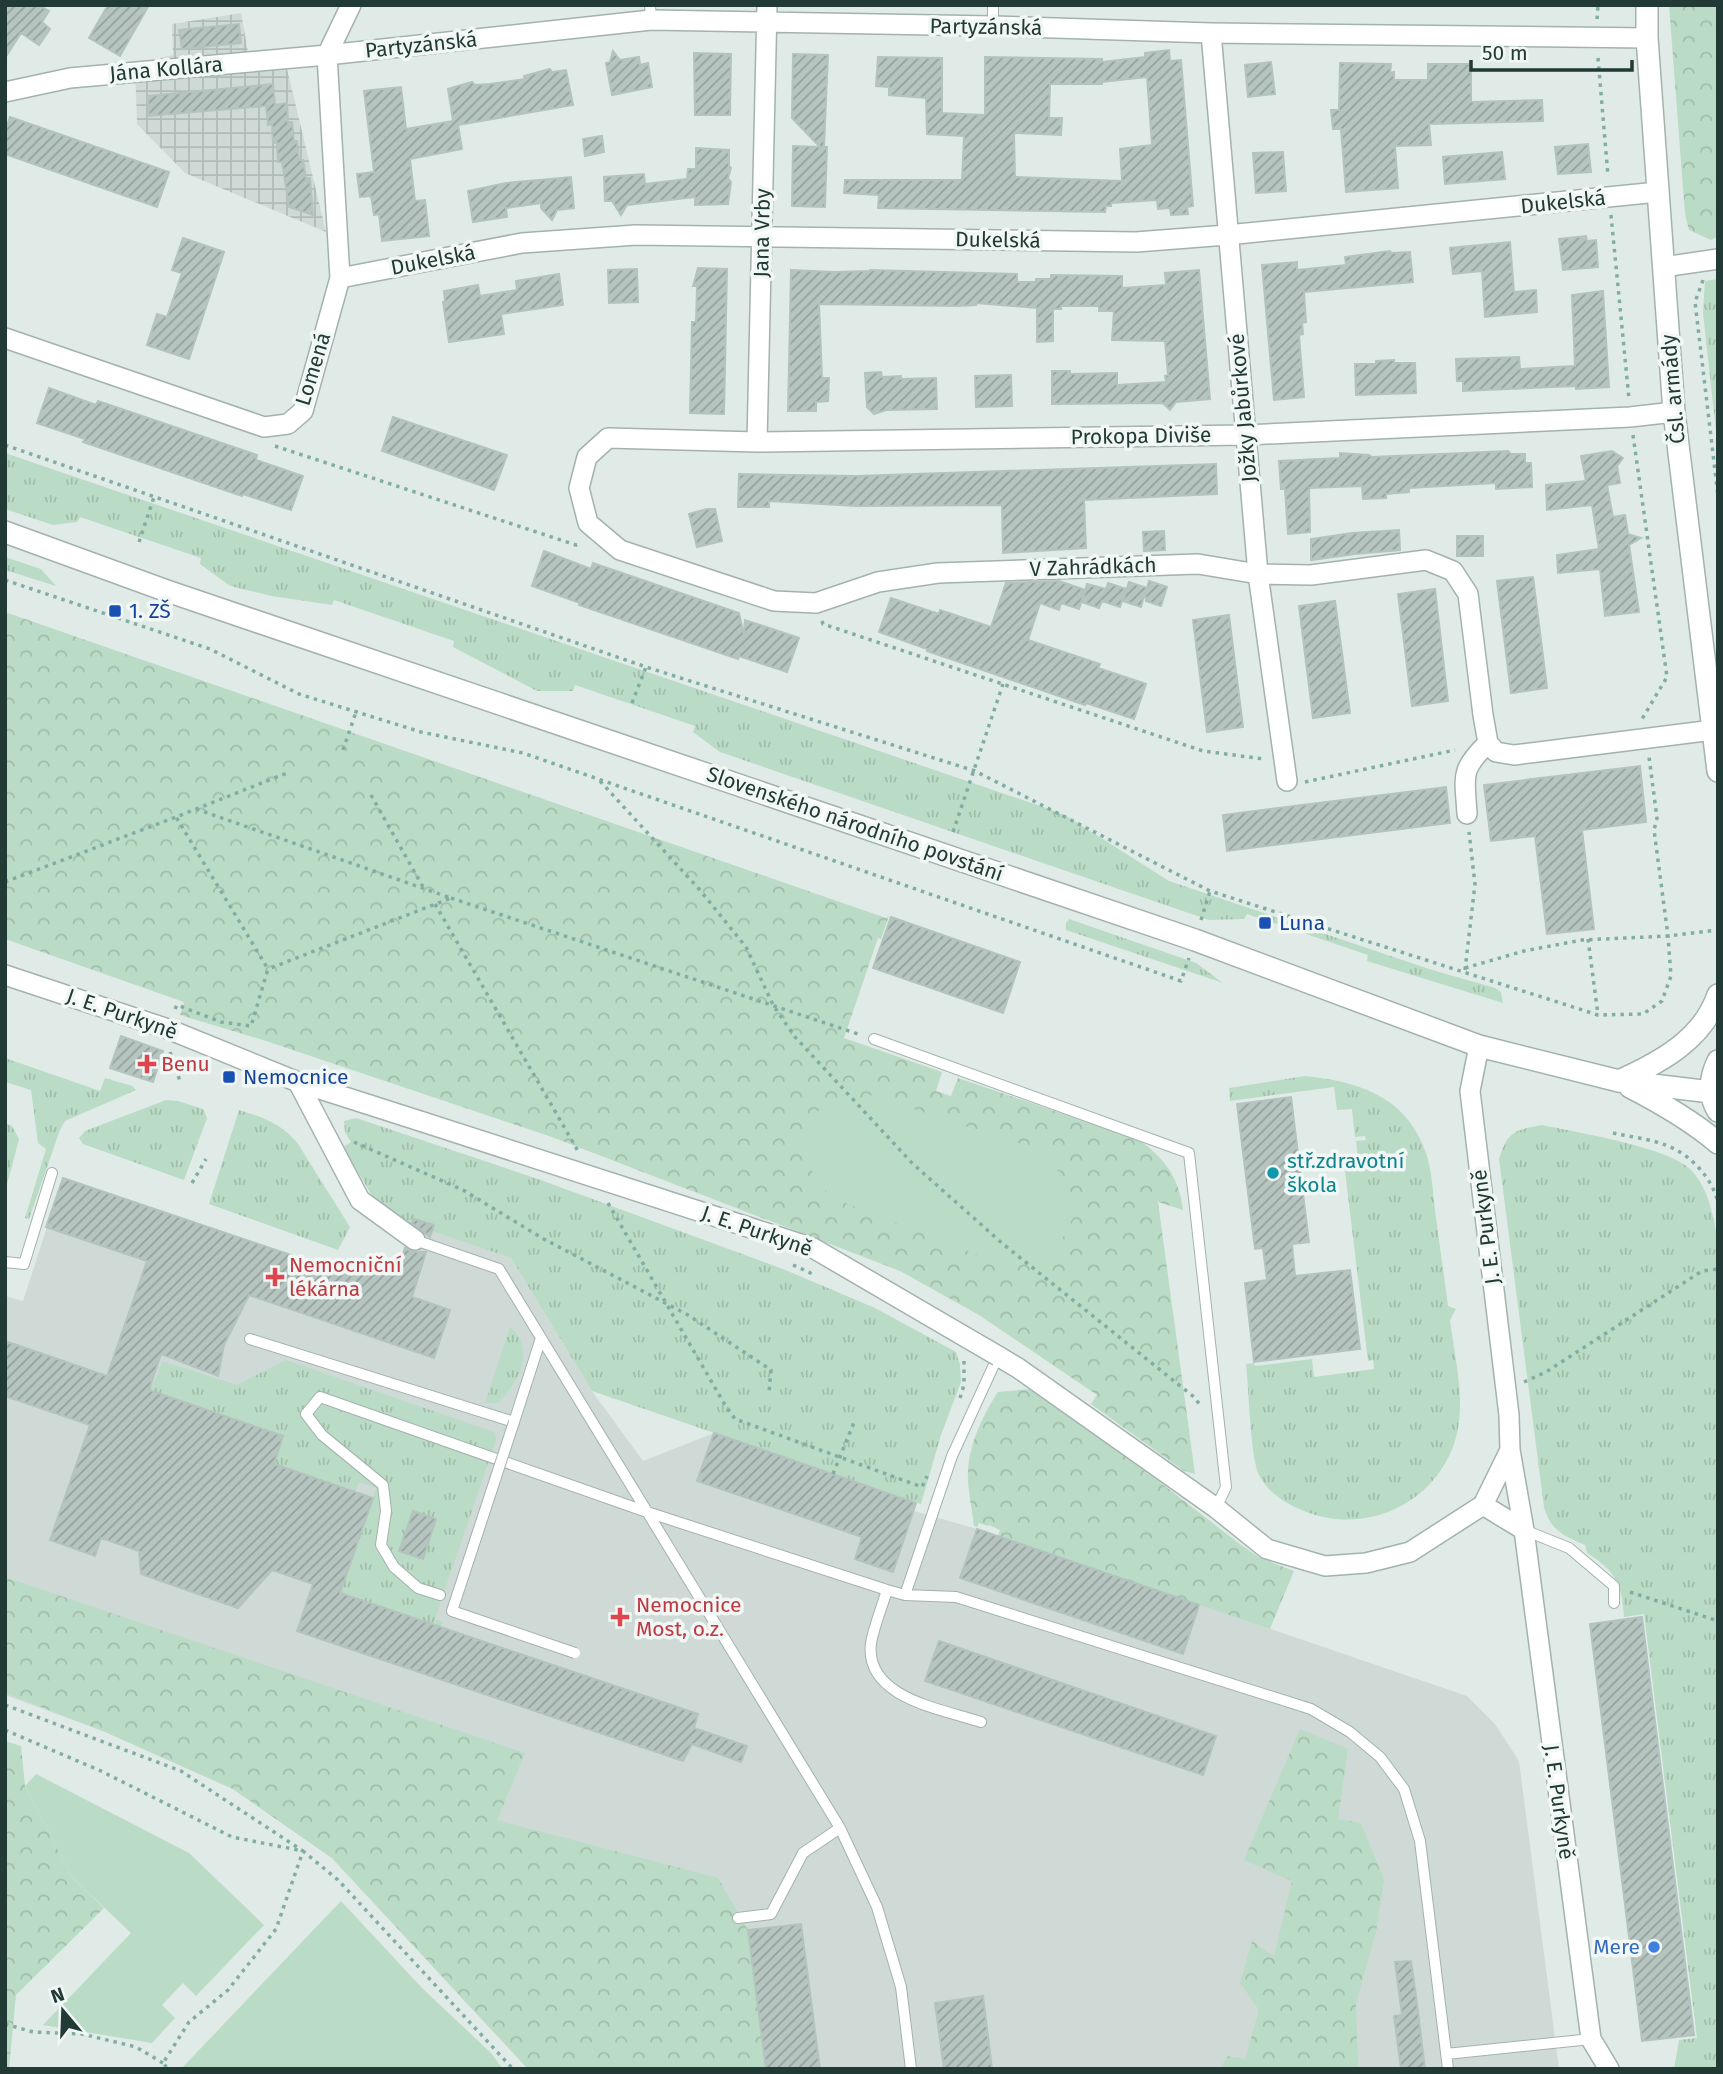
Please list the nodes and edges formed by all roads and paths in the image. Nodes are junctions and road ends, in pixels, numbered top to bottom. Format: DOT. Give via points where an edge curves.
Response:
graph roads {
  1 [pos="351,5"];
  2 [pos="993,5"];
  3 [pos="1647,5"];
  4 [pos="650,13"];
  5 [pos="766,14"];
  6 [pos="993,26"];
  7 [pos="1210,33"];
  8 [pos="1647,38"];
  9 [pos="327,55"];
  10 [pos="5,92"];
  11 [pos="1658,192"];
  12 [pos="1227,235"];
  13 [pos="762,236"];
  14 [pos="1718,259"];
  15 [pos="1663,267"];
  16 [pos="1705,276"];
  17 [pos="340,278"];
  18 [pos="5,338"];
  19 [pos="1674,412"];
  20 [pos="264,428"];
  21 [pos="1632,430"];
  22 [pos="1246,435"];
  23 [pos="608,438"];
  24 [pos="757,442"];
  25 [pos="5,445"];
  26 [pos="154,496"];
  27 [pos="1718,496"];
  28 [pos="5,532"];
  29 [pos="605,537"];
  30 [pos="139,542"];
  31 [pos="1258,574"];
  32 [pos="5,580"];
  33 [pos="816,603"];
  34 [pos="646,667"];
  35 [pos="1003,684"];
  36 [pos="632,703"];
  37 [pos="356,712"];
  38 [pos="1713,730"];
  39 [pos="1647,739"];
  40 [pos="1488,743"];
  41 [pos="344,750"];
  42 [pos="975,771"];
  43 [pos="1718,771"];
  44 [pos="1285,772"];
  45 [pos="287,773"];
  46 [pos="599,779"];
  47 [pos="371,795"];
  48 [pos="196,809"];
  49 [pos="1467,814"];
  50 [pos="176,817"];
  51 [pos="953,832"];
  52 [pos="5,882"];
  53 [pos="425,889"];
  54 [pos="451,898"];
  55 [pos="435,904"];
  56 [pos="1718,930"];
  57 [pos="1668,936"];
  58 [pos="1588,939"];
  59 [pos="268,968"];
  60 [pos="1465,970"];
  61 [pos="5,975"];
  62 [pos="1181,981"];
  63 [pos="1718,995"];
  64 [pos="177,1005"];
  65 [pos="773,1005"];
  66 [pos="1598,1015"];
  67 [pos="874,1039"];
  68 [pos="1479,1046"];
  69 [pos="1718,1061"];
  70 [pos="1619,1081"];
  71 [pos="298,1082"];
  72 [pos="1714,1101"];
  73 [pos="1613,1133"];
  74 [pos="342,1137"];
  75 [pos="1718,1143"];
  76 [pos="206,1159"];
  77 [pos="584,1162"];
  78 [pos="52,1173"];
  79 [pos="191,1183"];
  80 [pos="617,1202"];
  81 [pos="1718,1203"];
  82 [pos="415,1240"];
  83 [pos="5,1262"];
  84 [pos="789,1263"];
  85 [pos="1718,1269"];
  86 [pos="824,1279"];
  87 [pos="666,1303"];
  88 [pos="541,1338"];
  89 [pos="250,1339"];
  90 [pos="998,1356"];
  91 [pos="962,1357"];
  92 [pos="1506,1391"];
  93 [pos="769,1392"];
  94 [pos="956,1408"];
  95 [pos="855,1420"];
  96 [pos="514,1422"];
  97 [pos="1219,1427"];
  98 [pos="1510,1450"];
  99 [pos="840,1457"];
  100 [pos="833,1474"];
  101 [pos="928,1475"];
  102 [pos="1483,1505"];
  103 [pos="1216,1508"];
  104 [pos="647,1512"];
  105 [pos="1524,1530"];
  106 [pos="1614,1586"];
  107 [pos="887,1590"];
  108 [pos="440,1595"];
  109 [pos="905,1595"];
  110 [pos="1614,1603"];
  111 [pos="1718,1621"];
  112 [pos="575,1653"];
  113 [pos="5,1705"];
  114 [pos="981,1722"];
  115 [pos="5,1730"];
  116 [pos="840,1828"];
  117 [pos="303,1851"];
  118 [pos="738,1919"];
  119 [pos="5,2024"];
  120 [pos="1591,2039"];
  121 [pos="1446,2054"];
  122 [pos="163,2063"];
  123 [pos="168,2069"];
  124 [pos="513,2069"];
  125 [pos="911,2069"];
  126 [pos="1448,2069"];
  127 [pos="1609,2069"];
  1 -- 9 [label="street"];
  2 -- 6 [label="lane"];
  3 -- 8 [label="street, Čsl. armády"];
  4 -- 5 [label="street, Partyzánská"];
  4 -- 9 [label="street, Partyzánská"];
  5 -- 6 [label="street, Partyzánská"];
  5 -- 13 [label="street, Jana Vrby"];
  6 -- 7 [label="street, Partyzánská"];
  7 -- 8 [label="street, Partyzánská"];
  7 -- 12 [label="street, Jožky Jabůrkové"];
  8 -- 11 [label="street, Čsl. armády"];
  9 -- 10 [label="street, Jána Kollára" via="70,78"];
  9 -- 17 [label="street, Lomená"];
  11 -- 12 [label="street, Dukelská"];
  11 -- 15 [label="street, Čsl. armády"];
  12 -- 13 [label="street, Dukelská" via="1136,242"];
  12 -- 22 [label="street, Jožky Jabůrkové"];
  13 -- 17 [label="street, Dukelská" via="636,235 522,243"];
  13 -- 24 [label="street, Jana Vrby"];
  14 -- 15 [label="street"];
  15 -- 19 [label="street, Čsl. armády"];
  16 -- 27 [label="path" via="1695,302"];
  17 -- 20 [label="street, Lomená" via="303,411 288,424"];
  18 -- 20 [label="street"];
  19 -- 22 [label="street, Prokopa Diviše"];
  19 -- 38 [label="street, Čsl. armády"];
  20 -- 29 [label="path" via="271,445 576,545"];
  21 -- 39 [label="path" via="1667,677 1642,717"];
  22 -- 24 [label="street, Prokopa Diviše"];
  22 -- 31 [label="street, Jožky Jabůrkové"];
  23 -- 24 [label="street, Prokopa Diviše"];
  23 -- 29 [label="street, V Zahrádkách" via="587,457 579,488 588,523"];
  25 -- 26 [label="path"];
  26 -- 30 [label="path"];
  26 -- 34 [label="path"];
  28 -- 68 [label="street, Slovenského národního povstání" via="1195,940"];
  29 -- 33 [label="street, V Zahrádkách" via="620,550 774,601"];
  31 -- 33 [label="street, V Zahrádkách" via="1198,564 938,573 878,582"];
  31 -- 40 [label="street, V Zahrádkách" via="1311,575 1426,560 1454,571 1468,594"];
  31 -- 44 [label="street, Jožky Jabůrkové"];
  32 -- 37 [label="path" via="210,649 299,694"];
  33 -- 35 [label="path" via="823,624"];
  34 -- 36 [label="path"];
  34 -- 42 [label="path"];
  35 -- 42 [label="path"];
  35 -- 44 [label="path" via="1203,751"];
  37 -- 41 [label="path"];
  37 -- 46 [label="path" via="421,732 523,753"];
  38 -- 39 [label="street"];
  38 -- 43 [label="street, Čsl. armády"];
  39 -- 40 [label="street" via="1514,755 1496,752"];
  39 -- 57 [label="path"];
  40 -- 44 [label="path" via="1306,783"];
  40 -- 49 [label="street" via="1464,771"];
  42 -- 51 [label="path"];
  42 -- 60 [label="path" via="1210,891"];
  45 -- 48 [label="path"];
  46 -- 62 [label="path"];
  46 -- 65 [label="path" via="747,947"];
  47 -- 53 [label="path"];
  48 -- 50 [label="path"];
  48 -- 53 [label="path"];
  49 -- 60 [label="path" via="1475,884"];
  50 -- 52 [label="path"];
  50 -- 59 [label="path"];
  53 -- 54 [label="path"];
  54 -- 55 [label="path"];
  54 -- 65 [label="path"];
  55 -- 59 [label="path"];
  55 -- 77 [label="path"];
  56 -- 57 [label="path"];
  57 -- 58 [label="path"];
  57 -- 66 [label="path" via="1671,976 1662,1002 1643,1014"];
  58 -- 60 [label="path" via="1524,951"];
  58 -- 66 [label="path"];
  59 -- 64 [label="path" via="251,1026 221,1022"];
  60 -- 66 [label="path"];
  61 -- 71 [label="street, J. E. Purkyně" via="168,1029"];
  63 -- 70 [label="street" via="1713,1011 1689,1040 1656,1065"];
  65 -- 67 [label="path"];
  65 -- 97 [label="path" via="795,1037 913,1164 1003,1244 1194,1397"];
  67 -- 97 [label="lane" via="1189,1153"];
  68 -- 70 [label="street, Slovenského národního povstání"];
  68 -- 92 [label="street, J. E. Purkyně" via="1470,1091"];
  69 -- 72 [label="street" via="1712,1077"];
  70 -- 72 [label="street, Slovenského národního povstání"];
  70 -- 75 [label="street" via="1660,1102"];
  71 -- 82 [label="street" via="360,1200"];
  71 -- 90 [label="street, J. E. Purkyně, bridge" via="813,1248"];
  73 -- 81 [label="path" via="1669,1146 1697,1165 1716,1191"];
  74 -- 87 [label="path" via="463,1190 542,1238"];
  76 -- 79 [label="path"];
  78 -- 83 [label="lane" via="24,1264"];
  80 -- 87 [label="path" via="604,1197"];
  82 -- 88 [label="lane" via="499,1269"];
  84 -- 86 [label="path"];
  85 -- 92 [label="path" via="1702,1271 1546,1372"];
  87 -- 93 [label="path" via="771,1370"];
  87 -- 99 [label="path" via="735,1419"];
  88 -- 96 [label="lane"];
  88 -- 104 [label="lane"];
  89 -- 96 [label="lane"];
  90 -- 103 [label="street, J. E. Purkyně"];
  90 -- 109 [label="lane" via="951,1456"];
  91 -- 94 [label="path" via="964,1385"];
  92 -- 98 [label="street, J. E. Purkyně"];
  95 -- 99 [label="path"];
  96 -- 112 [label="lane, bridge" via="452,1611"];
  97 -- 103 [label="lane" via="1226,1487"];
  98 -- 102 [label="street"];
  98 -- 105 [label="street, J. E. Purkyně"];
  99 -- 100 [label="path"];
  99 -- 101 [label="path" via="922,1487"];
  102 -- 103 [label="street, J. E. Purkyně" via="1410,1552 1366,1563 1325,1566 1267,1549"];
  102 -- 105 [label="street"];
  104 -- 107 [label="lane"];
  104 -- 108 [label="lane" via="320,1397 306,1414 322,1435 383,1485 386,1511 381,1545 394,1567 418,1588"];
  104 -- 116 [label="lane"];
  105 -- 106 [label="lane" via="1569,1548"];
  105 -- 120 [label="street, J. E. Purkyně"];
  106 -- 110 [label="lane"];
  106 -- 111 [label="path"];
  107 -- 109 [label="lane"];
  107 -- 114 [label="lane" via="871,1645 875,1673 895,1693"];
  109 -- 121 [label="lane" via="956,1597 1311,1709 1380,1757 1405,1789 1420,1841"];
  113 -- 117 [label="path" via="181,1770"];
  115 -- 117 [label="path" via="101,1771 232,1837"];
  116 -- 118 [label="lane" via="803,1853 771,1913"];
  116 -- 125 [label="lane" via="877,1907 901,1987"];
  117 -- 122 [label="path" via="276,1929 228,1990 189,2022"];
  117 -- 124 [label="path" via="338,1880"];
  119 -- 122 [label="path" via="136,2047"];
  120 -- 121 [label="lane"];
  120 -- 127 [label="street, J. E. Purkyně"];
  121 -- 126 [label="lane"];
  122 -- 123 [label="path"];
}
